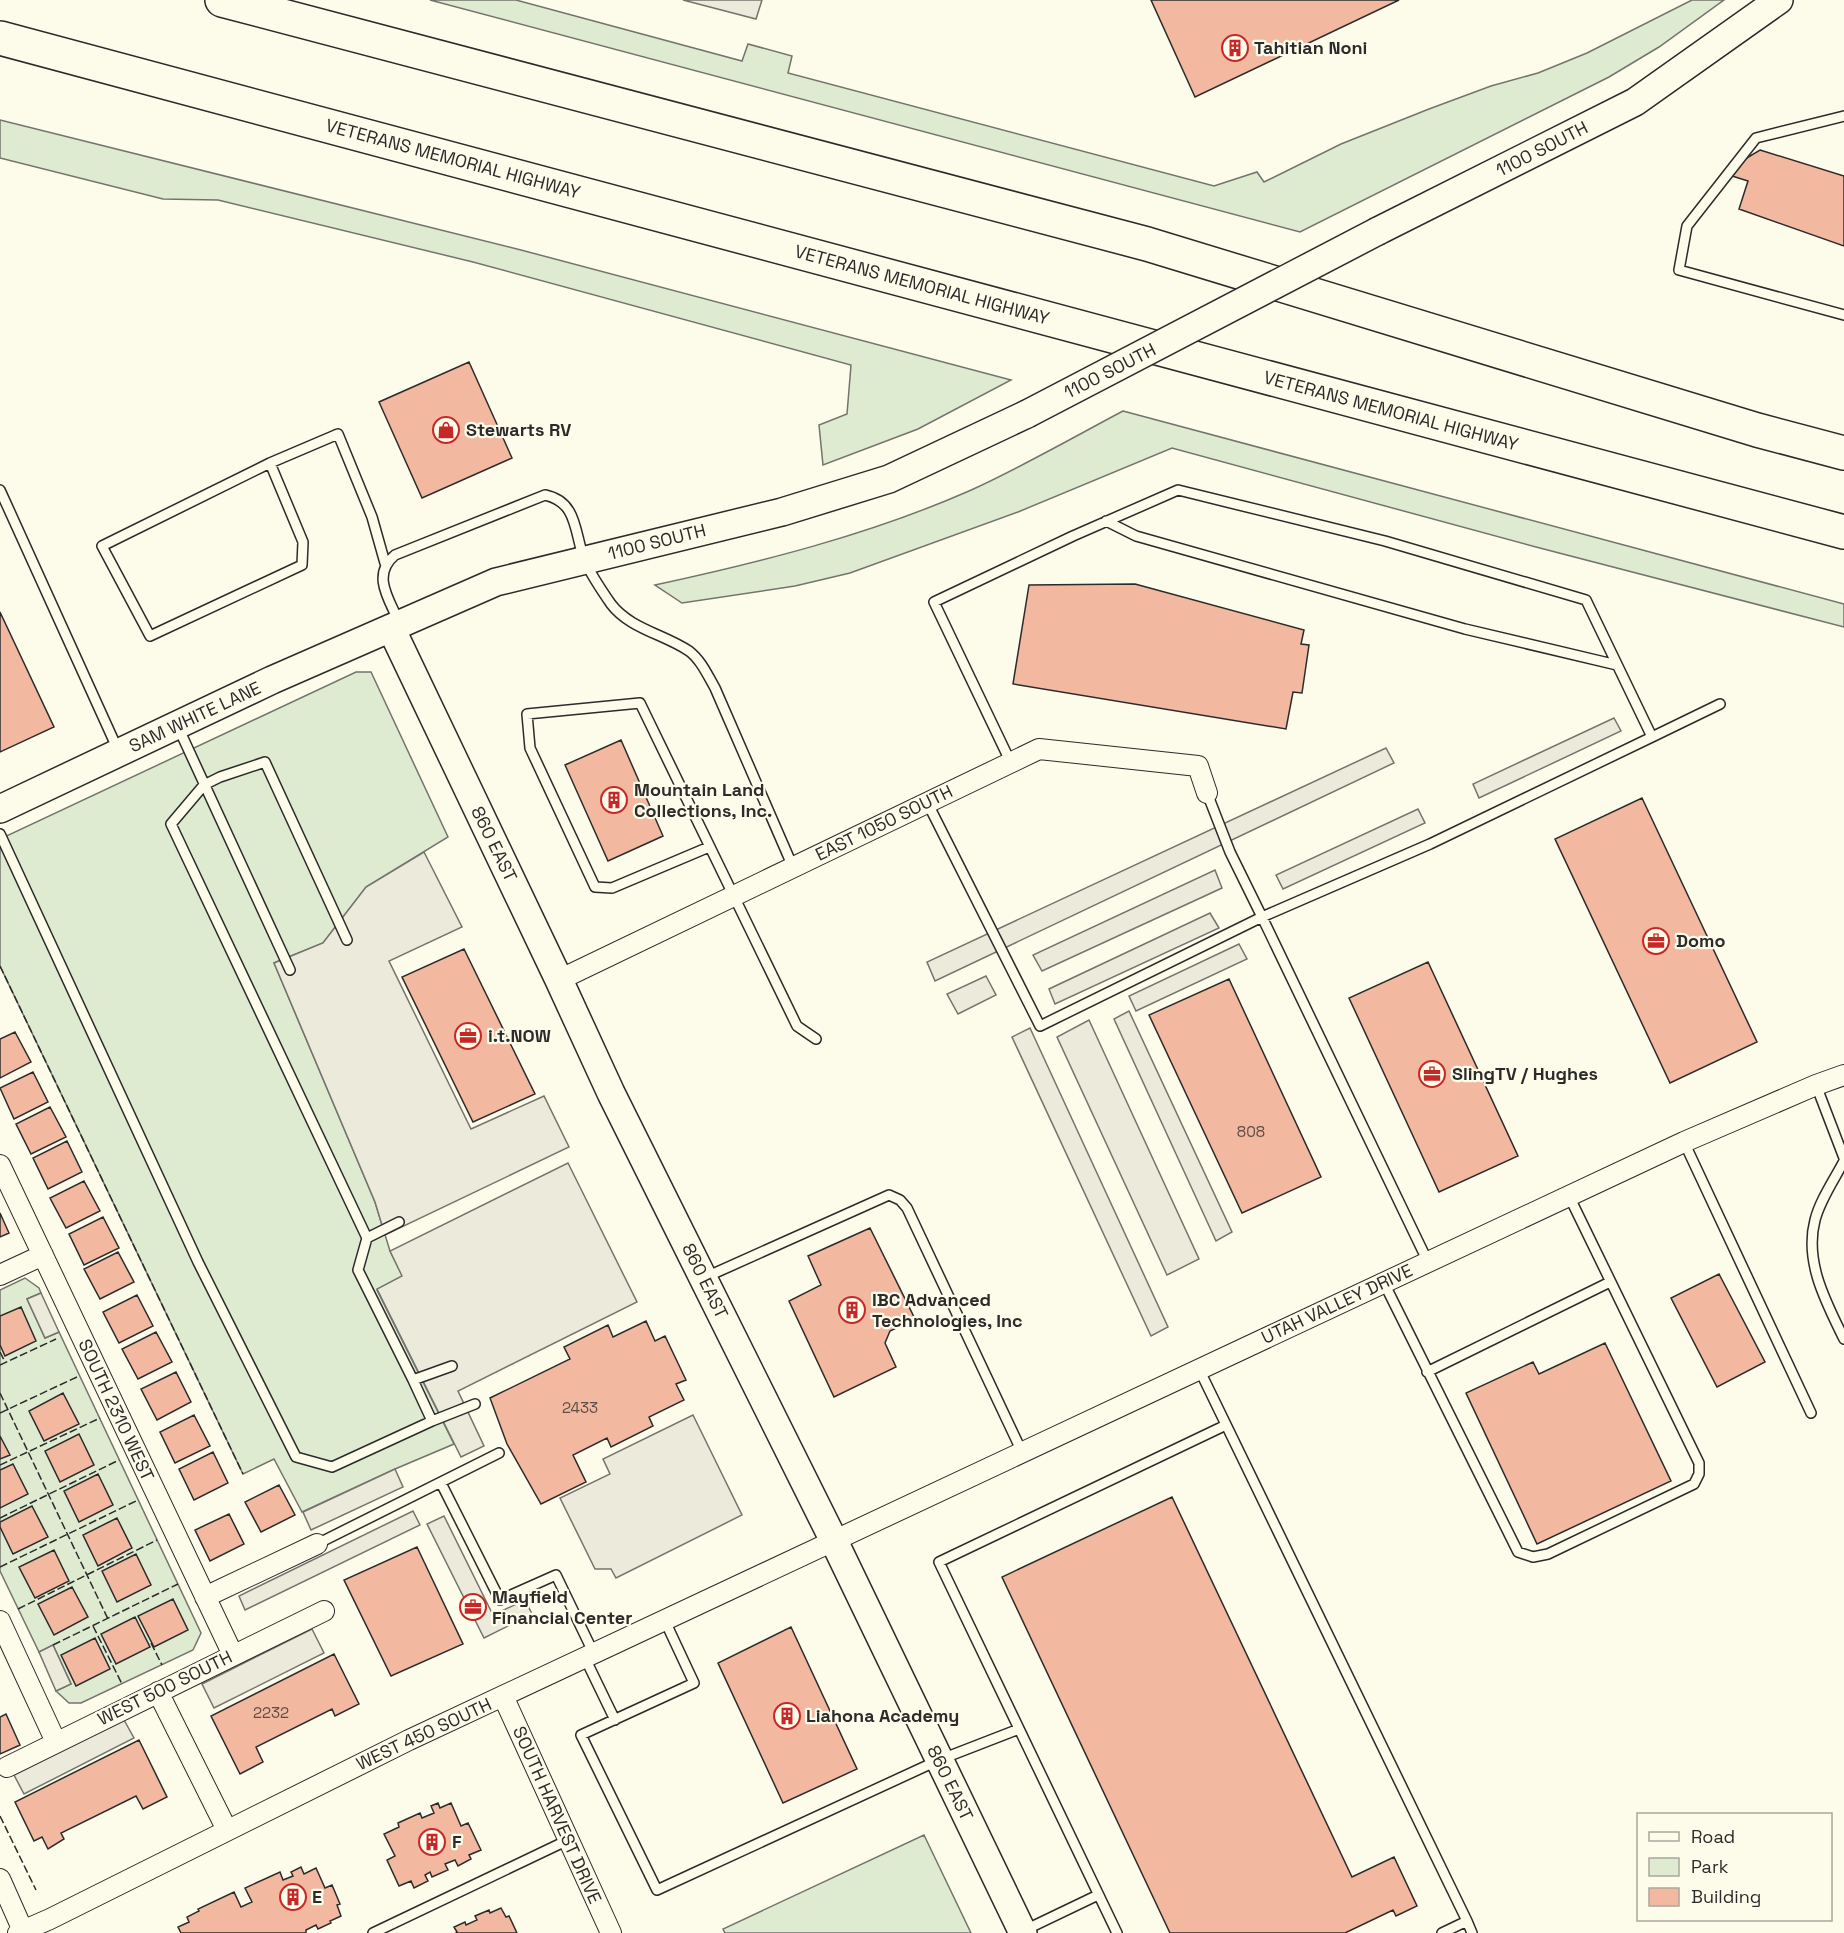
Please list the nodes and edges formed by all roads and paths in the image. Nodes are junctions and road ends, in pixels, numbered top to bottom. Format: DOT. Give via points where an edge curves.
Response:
graph roads {
  1 [pos="222,0"];
  2 [pos="1779,0"];
  3 [pos="0,39"];
  4 [pos="1844,116"];
  5 [pos="1844,315"];
  6 [pos="1844,453"];
  7 [pos="270,463"];
  8 [pos="0,490"];
  9 [pos="1106,521"];
  10 [pos="1844,532"];
  11 [pos="585,560"];
  12 [pos="385,563"];
  13 [pos="395,626"];
  14 [pos="1617,665"];
  15 [pos="1720,704"];
  16 [pos="177,725"];
  17 [pos="1652,736"];
  18 [pos="119,752"];
  19 [pos="1011,763"];
  20 [pos="204,785"];
  21 [pos="1207,793"];
  22 [pos="927,802"];
  23 [pos="0,809"];
  24 [pos="0,834"];
  25 [pos="709,847"];
  26 [pos="793,867"];
  27 [pos="732,896"];
  28 [pos="1262,917"];
  29 [pos="347,940"];
  30 [pos="290,970"];
  31 [pos="559,980"];
  32 [pos="816,1039"];
  33 [pos="1844,1075"];
  34 [pos="1816,1085"];
  35 [pos="1684,1142"];
  36 [pos="1844,1160"];
  37 [pos="0,1165"];
  38 [pos="1569,1196"];
  39 [pos="399,1222"];
  40 [pos="367,1238"];
  41 [pos="43,1255"];
  42 [pos="1428,1262"];
  43 [pos="0,1275"];
  44 [pos="704,1278"];
  45 [pos="1610,1282"];
  46 [pos="1384,1283"];
  47 [pos="1844,1339"];
  48 [pos="452,1366"];
  49 [pos="1199,1369"];
  50 [pos="1427,1372"];
  51 [pos="413,1380"];
  52 [pos="475,1404"];
  53 [pos="1811,1413"];
  54 [pos="432,1421"];
  55 [pos="1226,1425"];
  56 [pos="1022,1452"];
  57 [pos="499,1453"];
  58 [pos="441,1483"];
  59 [pos="834,1541"];
  60 [pos="317,1544"];
  61 [pos="205,1597"];
  62 [pos="324,1611"];
  63 [pos="0,1621"];
  64 [pos="665,1621"];
  65 [pos="233,1655"];
  66 [pos="589,1656"];
  67 [pos="158,1692"];
  68 [pos="503,1696"];
  69 [pos="615,1720"];
  70 [pos="1019,1729"];
  71 [pos="56,1742"];
  72 [pos="939,1760"];
  73 [pos="7,1767"];
  74 [pos="227,1830"];
  75 [pos="568,1840"];
  76 [pos="0,1879"];
  77 [pos="1098,1895"];
  78 [pos="1467,1921"];
  79 [pos="22,1932"];
  80 [pos="1023,1932"];
  81 [pos="373,1933"];
  82 [pos="611,1933"];
  83 [pos="1117,1933"];
  84 [pos="1442,1933"];
  85 [pos="1472,1933"];
  1 -- 6 [label="highway" via="1147,244"];
  2 -- 11 [label="street, 1100 SOUTH, bridge" via="1635,102 1028,414 889,479 782,512"];
  3 -- 10 [label="highway, VETERANS MEMORIAL HIGHWAY"];
  4 -- 5 [label="lane" via="1756,138 1687,226 1679,270"];
  7 -- 7 [label="lane" via="102,546 150,636 302,565 303,542"];
  7 -- 12 [label="lane" via="338,434 372,517"];
  8 -- 18 [label="lane"];
  9 -- 14 [label="lane" via="1136,536 1465,629"];
  9 -- 14 [label="lane" via="1178,490 1385,542 1586,600"];
  9 -- 19 [label="lane" via="934,602"];
  11 -- 12 [label="lane" via="572,515 561,501 545,495 394,555"];
  11 -- 13 [label="street, 1100 SOUTH" via="496,582"];
  11 -- 26 [label="lane" via="624,618 690,652 702,666"];
  12 -- 13 [label="lane" via="382,576"];
  13 -- 16 [label="street, SAM WHITE LANE"];
  13 -- 31 [label="street, 860 EAST"];
  14 -- 17 [label="lane"];
  15 -- 17 [label="lane"];
  16 -- 18 [label="street, SAM WHITE LANE"];
  16 -- 20 [label="lane"];
  17 -- 28 [label="lane" via="1430,844"];
  18 -- 23 [label="street, SAM WHITE LANE"];
  19 -- 21 [label="street, EAST 1050 SOUTH" via="1039,749 1198,766"];
  19 -- 22 [label="street, EAST 1050 SOUTH"];
  20 -- 29 [label="lane" via="265,762"];
  20 -- 30 [label="lane"];
  20 -- 40 [label="lane" via="171,824"];
  21 -- 28 [label="lane"];
  22 -- 26 [label="street, EAST 1050 SOUTH"];
  22 -- 28 [label="lane" via="1040,1026"];
  24 -- 54 [label="lane" via="198,1262 296,1457 332,1467"];
  25 -- 25 [label="lane" via="640,702 527,714 530,748 595,886 612,888"];
  25 -- 27 [label="lane"];
  26 -- 27 [label="street, EAST 1050 SOUTH"];
  27 -- 31 [label="street, EAST 1050 SOUTH"];
  27 -- 32 [label="lane" via="796,1026"];
  28 -- 42 [label="lane"];
  31 -- 44 [label="street, 860 EAST"];
  33 -- 34 [label="street, UTAH VALLEY DRIVE"];
  34 -- 35 [label="street, UTAH VALLEY DRIVE"];
  34 -- 36 [label="lane"];
  35 -- 38 [label="street, UTAH VALLEY DRIVE"];
  35 -- 53 [label="lane"];
  36 -- 47 [label="lane" via="1815,1218 1811,1243 1821,1291"];
  37 -- 41 [label="street, SOUTH 2310 WEST"];
  38 -- 42 [label="street, UTAH VALLEY DRIVE"];
  38 -- 45 [label="lane"];
  39 -- 40 [label="lane"];
  40 -- 51 [label="lane" via="358,1270"];
  41 -- 43 [label="street"];
  41 -- 61 [label="street, SOUTH 2310 WEST"];
  42 -- 46 [label="street, UTAH VALLEY DRIVE"];
  44 -- 56 [label="lane" via="890,1195 900,1200"];
  44 -- 59 [label="street, 860 EAST"];
  45 -- 50 [label="lane"];
  45 -- 50 [label="lane" via="1699,1463 1694,1484 1548,1554 1533,1557 1518,1552"];
  46 -- 49 [label="street, UTAH VALLEY DRIVE"];
  46 -- 50 [label="lane"];
  48 -- 51 [label="lane"];
  49 -- 55 [label="lane"];
  49 -- 56 [label="street, UTAH VALLEY DRIVE"];
  51 -- 54 [label="lane"];
  52 -- 54 [label="lane"];
  55 -- 70 [label="lane" via="939,1562"];
  55 -- 78 [label="lane"];
  56 -- 59 [label="street, UTAH VALLEY DRIVE"];
  57 -- 58 [label="lane"];
  58 -- 60 [label="lane"];
  58 -- 66 [label="lane" via="500,1600 556,1575"];
  59 -- 64 [label="street, WEST 450 SOUTH"];
  59 -- 72 [label="street, 860 EAST"];
  60 -- 61 [label="street"];
  61 -- 65 [label="street, SOUTH 2310 WEST"];
  62 -- 65 [label="street, WEST 500 SOUTH"];
  63 -- 71 [label="street"];
  64 -- 66 [label="street, WEST 450 SOUTH"];
  64 -- 69 [label="lane" via="694,1683"];
  65 -- 67 [label="street, WEST 500 SOUTH"];
  66 -- 68 [label="street, WEST 450 SOUTH"];
  66 -- 69 [label="lane"];
  67 -- 71 [label="street, WEST 500 SOUTH"];
  67 -- 74 [label="street"];
  68 -- 74 [label="street, WEST 450 SOUTH"];
  68 -- 75 [label="street, SOUTH HARVEST DRIVE"];
  69 -- 72 [label="lane" via="581,1735 657,1890"];
  70 -- 72 [label="lane"];
  70 -- 77 [label="lane"];
  71 -- 73 [label="street, WEST 500 SOUTH"];
  72 -- 80 [label="street, 860 EAST"];
  74 -- 79 [label="street, WEST 450 SOUTH"];
  75 -- 81 [label="lane"];
  75 -- 82 [label="street, SOUTH HARVEST DRIVE"];
  76 -- 79 [label="street"];
  77 -- 80 [label="lane"];
  77 -- 83 [label="lane"];
  78 -- 84 [label="lane"];
  78 -- 85 [label="lane"];
}
